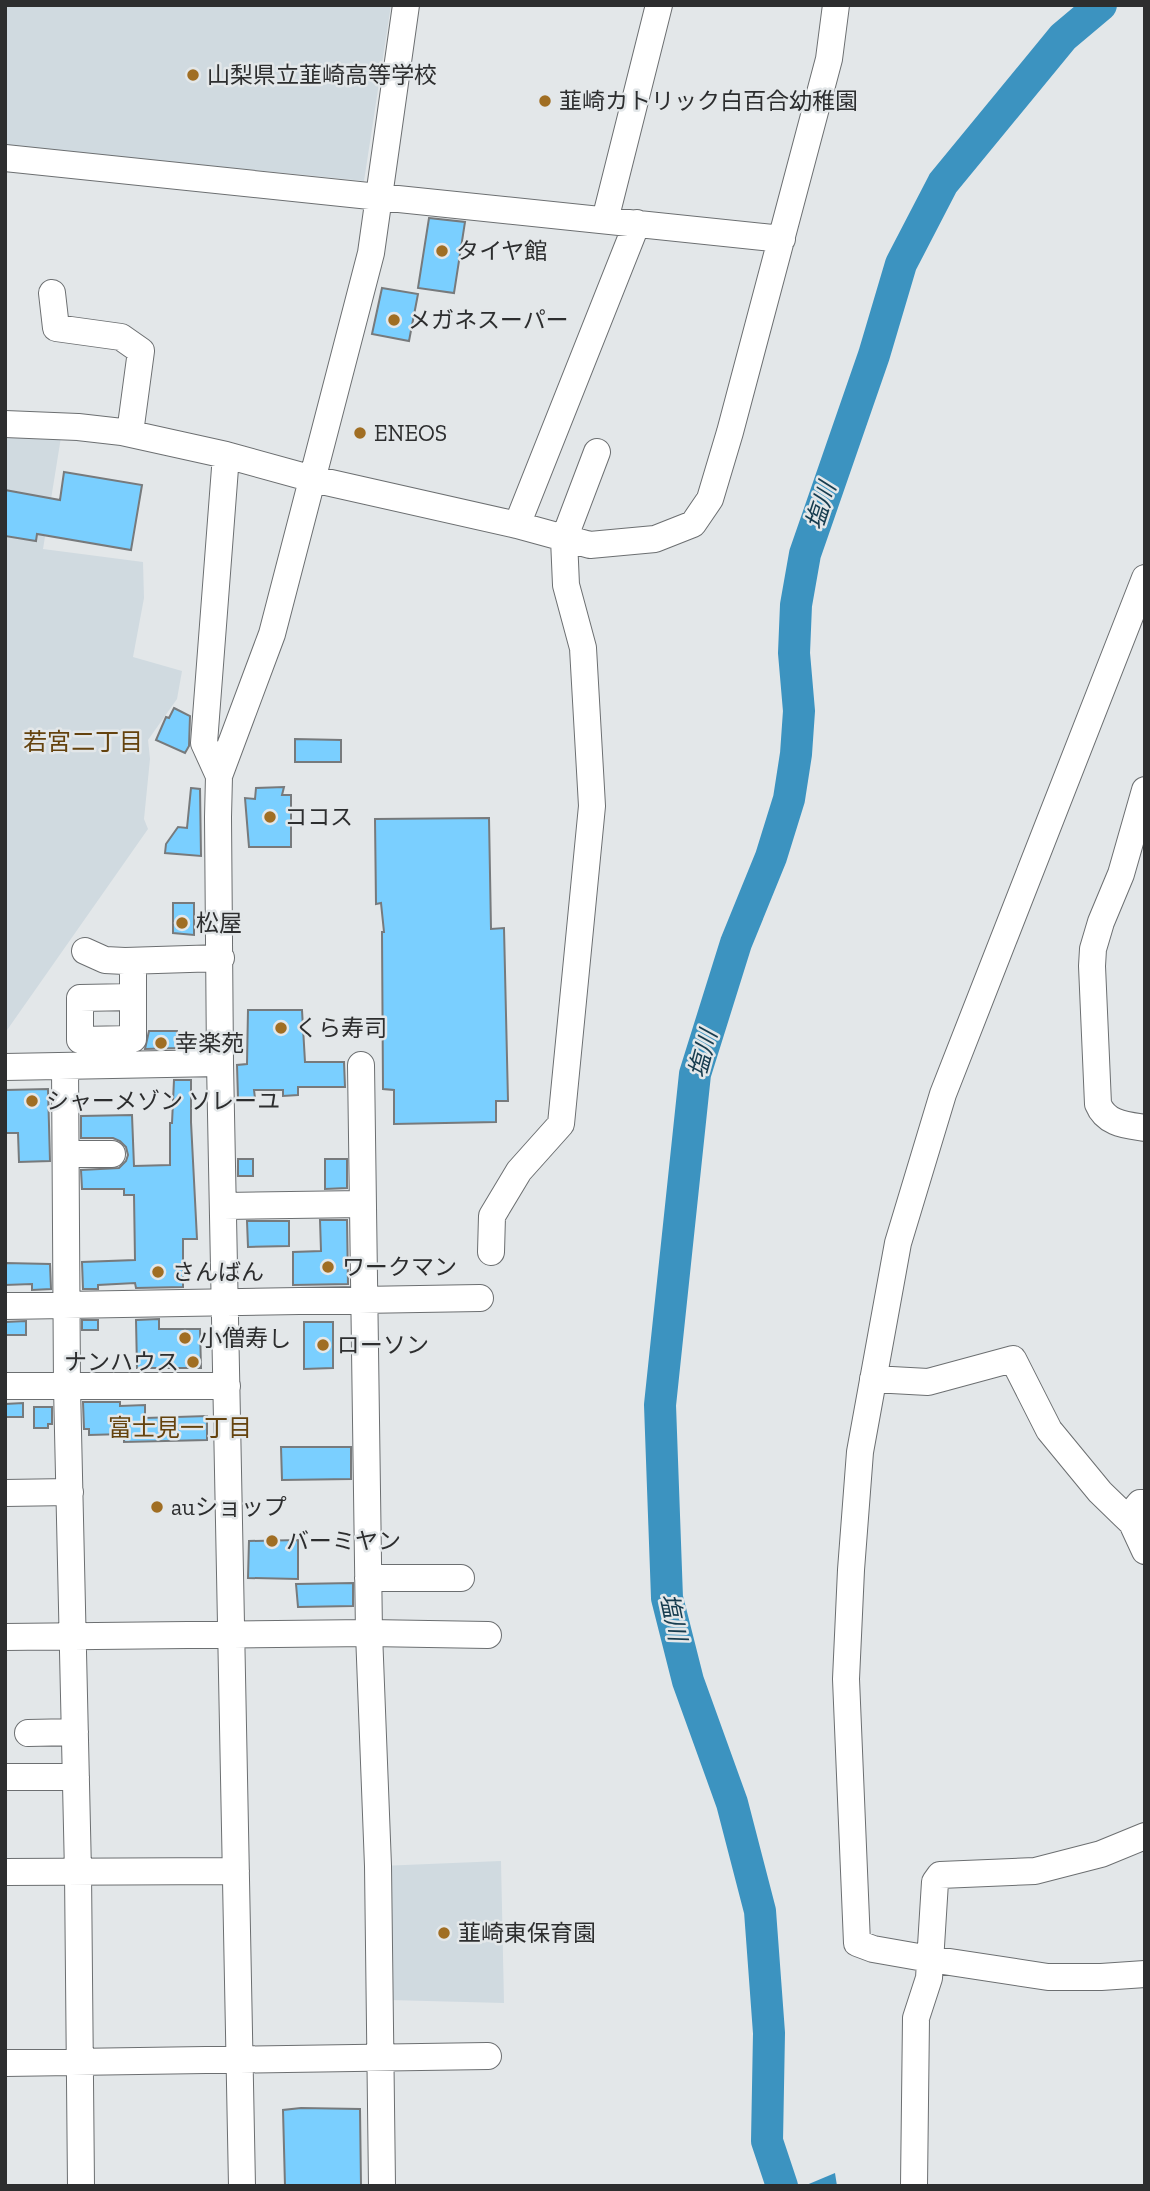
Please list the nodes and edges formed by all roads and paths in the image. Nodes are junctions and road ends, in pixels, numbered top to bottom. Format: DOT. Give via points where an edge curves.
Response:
graph roads {
  1 [pos="406,5"];
  2 [pos="659,5"];
  3 [pos="836,5"];
  4 [pos="5,158"];
  5 [pos="379,197"];
  6 [pos="605,220"];
  7 [pos="637,223"];
  8 [pos="782,239"];
  9 [pos="52,293"];
  10 [pos="5,424"];
  11 [pos="130,433"];
  12 [pos="597,452"];
  13 [pos="226,455"];
  14 [pos="313,479"];
  15 [pos="517,525"];
  16 [pos="564,539"];
  17 [pos="1145,578"];
  18 [pos="219,776"];
  19 [pos="1145,790"];
  20 [pos="85,951"];
  21 [pos="221,958"];
  22 [pos="133,961"];
  23 [pos="133,997"];
  24 [pos="220,1063"];
  25 [pos="361,1065"];
  26 [pos="65,1066"];
  27 [pos="5,1067"];
  28 [pos="1145,1128"];
  29 [pos="66,1154"];
  30 [pos="112,1154"];
  31 [pos="363,1205"];
  32 [pos="224,1206"];
  33 [pos="491,1252"];
  34 [pos="480,1298"];
  35 [pos="364,1300"];
  36 [pos="225,1303"];
  37 [pos="68,1305"];
  38 [pos="5,1306"];
  39 [pos="873,1379"];
  40 [pos="227,1385"];
  41 [pos="5,1386"];
  42 [pos="67,1387"];
  43 [pos="70,1492"];
  44 [pos="5,1493"];
  45 [pos="1138,1513"];
  46 [pos="1145,1551"];
  47 [pos="368,1578"];
  48 [pos="461,1578"];
  49 [pos="369,1633"];
  50 [pos="233,1635"];
  51 [pos="488,1635"];
  52 [pos="5,1637"];
  53 [pos="73,1637"];
  54 [pos="75,1732"];
  55 [pos="28,1733"];
  56 [pos="5,1777"];
  57 [pos="76,1777"];
  58 [pos="1145,1836"];
  59 [pos="236,1871"];
  60 [pos="5,1872"];
  61 [pos="78,1872"];
  62 [pos="930,1959"];
  63 [pos="1145,1973"];
  64 [pos="381,2056"];
  65 [pos="488,2056"];
  66 [pos="239,2059"];
  67 [pos="80,2062"];
  68 [pos="5,2063"];
  69 [pos="81,2186"];
  70 [pos="242,2186"];
  71 [pos="382,2186"];
  72 [pos="914,2186"];
  1 -- 5 [label="street"];
  2 -- 6 [label="street"];
  3 -- 8 [label="street" via="830,59"];
  4 -- 5 [label="street"];
  5 -- 6 [label="street"];
  5 -- 14 [label="street" via="371,253"];
  6 -- 7 [label="street"];
  7 -- 8 [label="street"];
  7 -- 15 [label="street"];
  8 -- 16 [label="street" via="710,499 693,524 655,539 590,545"];
  9 -- 11 [label="street" via="56,327 121,337 141,351"];
  10 -- 11 [label="street"];
  11 -- 13 [label="street"];
  12 -- 16 [label="street"];
  13 -- 14 [label="street"];
  13 -- 18 [label="street" via="204,743"];
  14 -- 15 [label="street"];
  14 -- 18 [label="street" via="272,634"];
  15 -- 16 [label="street"];
  16 -- 33 [label="street" via="566,585 583,648 592,806 561,1124 519,1171 492,1216"];
  17 -- 39 [label="street" via="943,1094 898,1242"];
  18 -- 21 [label="street"];
  19 -- 28 [label="street" via="1097,936 1092,966 1098,1104 1110,1120"];
  20 -- 22 [label="street" via="105,960"];
  21 -- 22 [label="street"];
  21 -- 24 [label="street"];
  22 -- 23 [label="street"];
  24 -- 26 [label="street"];
  24 -- 32 [label="street"];
  25 -- 31 [label="street"];
  26 -- 27 [label="street"];
  26 -- 29 [label="street"];
  29 -- 30 [label="street"];
  29 -- 37 [label="street"];
  31 -- 32 [label="street"];
  31 -- 35 [label="street"];
  32 -- 36 [label="street"];
  34 -- 35 [label="street"];
  35 -- 36 [label="street"];
  35 -- 47 [label="street"];
  36 -- 37 [label="street"];
  36 -- 40 [label="street"];
  37 -- 38 [label="street"];
  37 -- 42 [label="street"];
  39 -- 45 [label="street" via="928,1382 1013,1359 1049,1430 1100,1492"];
  39 -- 62 [label="street" via="859,1465 846,1679 857,1943"];
  40 -- 42 [label="street"];
  40 -- 50 [label="street"];
  41 -- 42 [label="street"];
  42 -- 43 [label="street"];
  43 -- 44 [label="street"];
  43 -- 53 [label="street"];
  45 -- 46 [label="street"];
  47 -- 48 [label="street"];
  47 -- 49 [label="street"];
  49 -- 50 [label="street"];
  49 -- 51 [label="street"];
  49 -- 64 [label="street"];
  50 -- 53 [label="street"];
  50 -- 59 [label="street"];
  52 -- 53 [label="street"];
  53 -- 54 [label="street"];
  54 -- 55 [label="street"];
  54 -- 57 [label="street"];
  56 -- 57 [label="street"];
  57 -- 61 [label="street"];
  58 -- 62 [label="street" via="1101,1854 1035,1871 940,1875 935,1882"];
  59 -- 61 [label="street"];
  59 -- 66 [label="street"];
  60 -- 61 [label="street"];
  61 -- 67 [label="street"];
  62 -- 63 [label="street" via="1048,1977"];
  62 -- 72 [label="street" via="916,2018"];
  64 -- 65 [label="street"];
  64 -- 66 [label="street"];
  64 -- 71 [label="street"];
  66 -- 67 [label="street"];
  66 -- 70 [label="street"];
  67 -- 68 [label="street"];
  67 -- 69 [label="street"];
}
